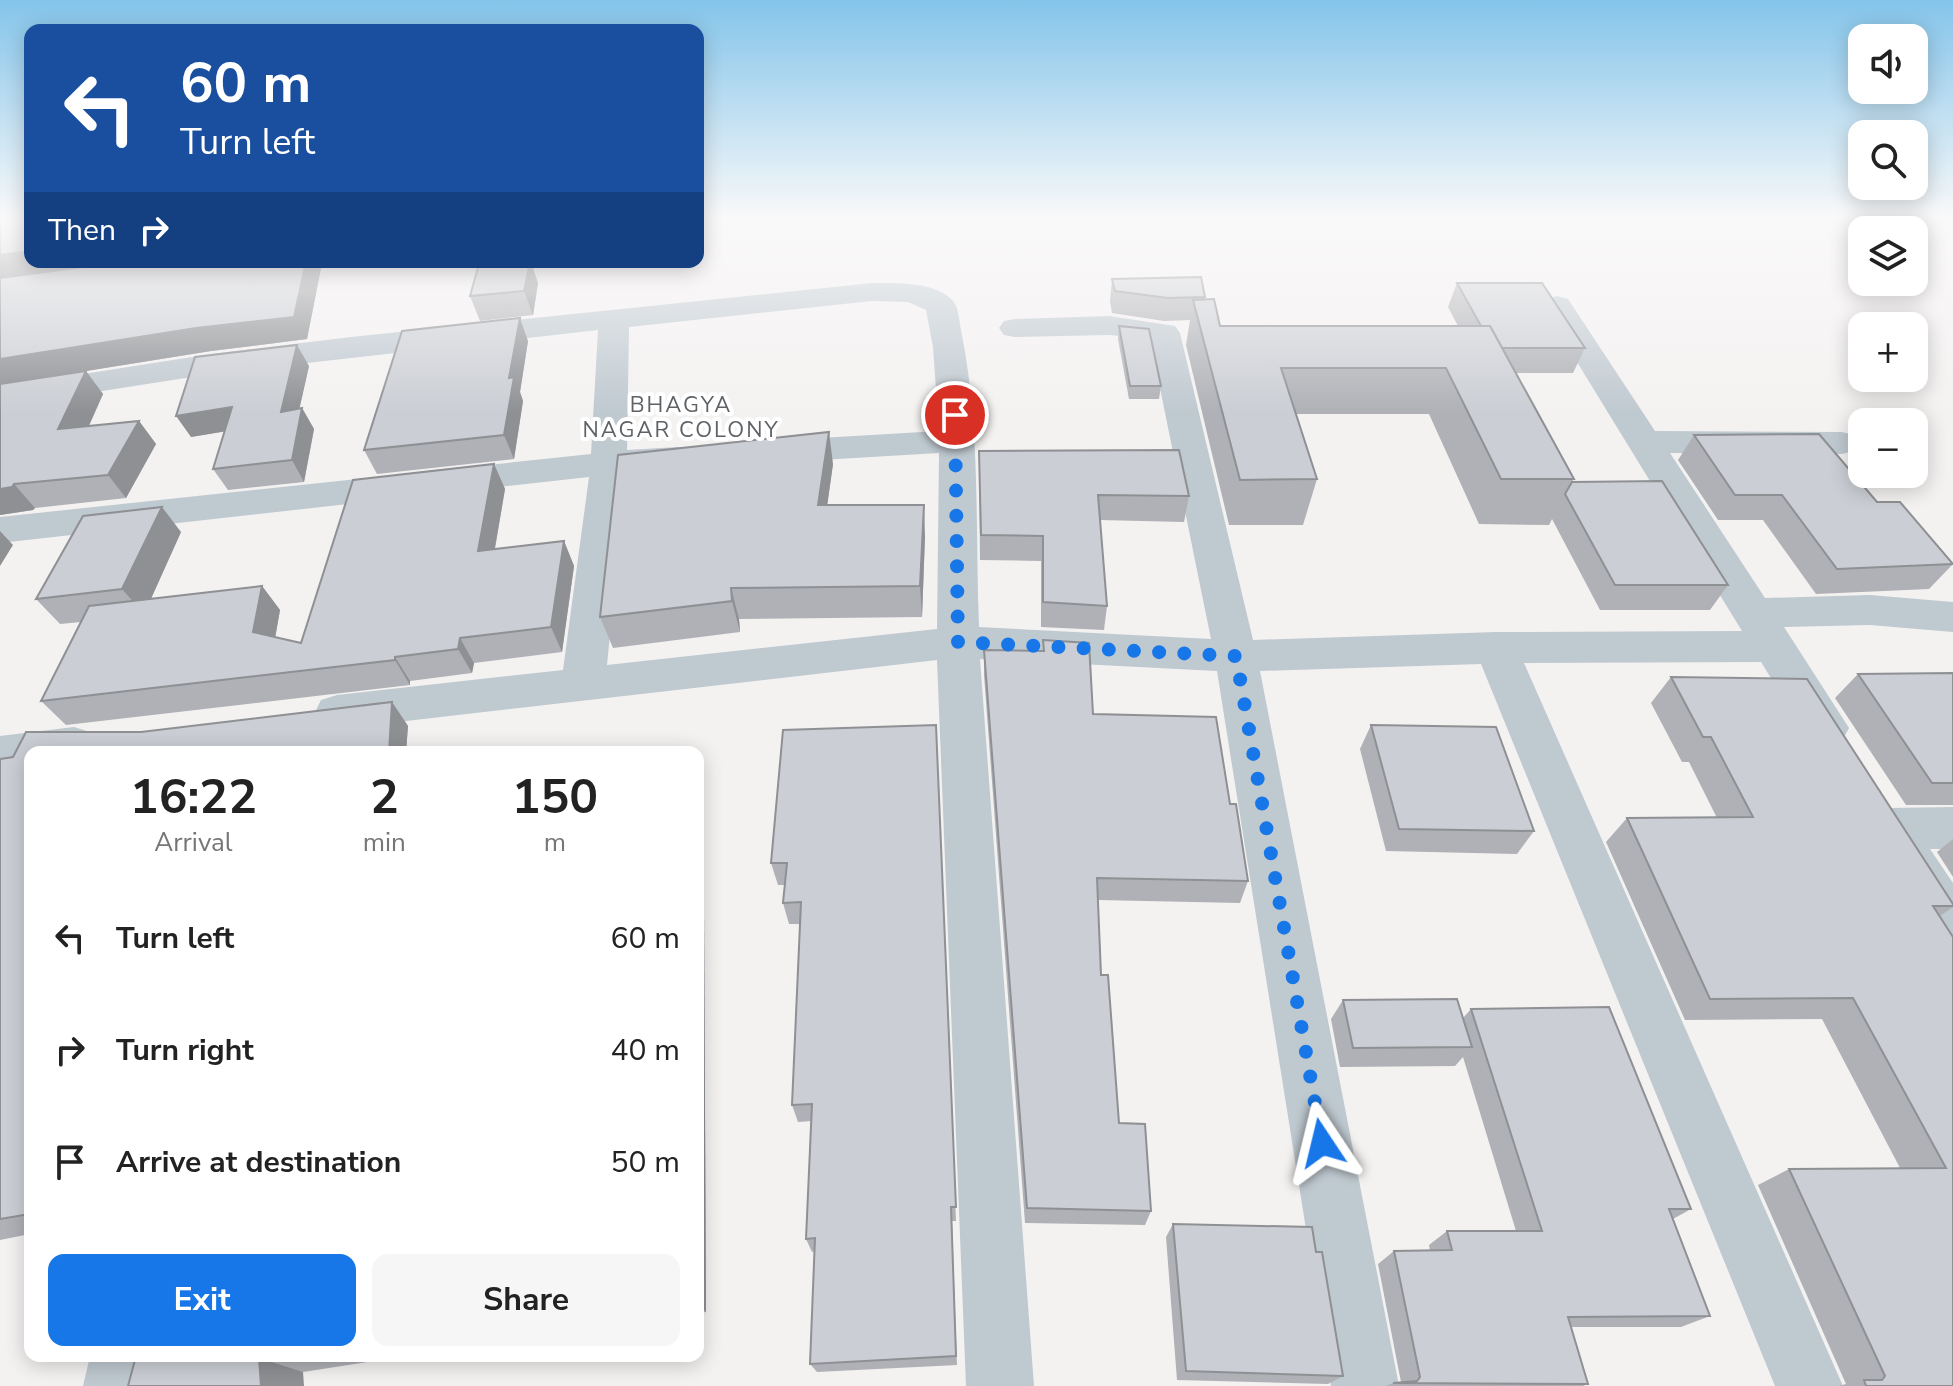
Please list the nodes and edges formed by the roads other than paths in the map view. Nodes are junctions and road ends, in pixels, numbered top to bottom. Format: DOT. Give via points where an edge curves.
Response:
graph roads {
  1 [pos="1557,305"];
  2 [pos="614,318"];
  3 [pos="1015,328"];
  4 [pos="0,397"];
  5 [pos="957,441"];
  6 [pos="1644,442"];
  7 [pos="1842,443"];
  8 [pos="609,463"];
  9 [pos="0,530"];
  10 [pos="1953,617"];
  11 [pos="1763,630"];
  12 [pos="958,642"];
  13 [pos="1496,648"];
  14 [pos="1236,656"];
  15 [pos="583,683"];
  16 [pos="288,718"];
  17 [pos="121,739"];
  18 [pos="68,746"];
  19 [pos="24,752"];
  20 [pos="0,755"];
  21 [pos="1848,764"];
  22 [pos="1953,828"];
  23 [pos="1953,927"];
  24 [pos="123,1362"];
  25 [pos="117,1386"];
  26 [pos="1000,1386"];
  27 [pos="1365,1386"];
  28 [pos="1809,1386"];
  1 -- 6 [label="street"];
  2 -- 4 [label="street" via="211,364"];
  2 -- 5 [label="street" via="872,292 927,296 941,306 948,338"];
  2 -- 8 [label="street"];
  3 -- 14 [label="street" via="1180,332"];
  5 -- 8 [label="street"];
  5 -- 12 [label="street"];
  6 -- 7 [label="street"];
  6 -- 11 [label="street"];
  8 -- 9 [label="street"];
  8 -- 15 [label="street"];
  10 -- 11 [label="street" via="1870,610"];
  11 -- 13 [label="street"];
  11 -- 21 [label="street"];
  12 -- 14 [label="street"];
  12 -- 15 [label="street"];
  12 -- 26 [label="street"];
  13 -- 14 [label="street"];
  13 -- 28 [label="street"];
  14 -- 27 [label="street"];
  15 -- 16 [label="street"];
  17 -- 18 [label="street"];
  19 -- 20 [label="street"];
  22 -- 23 [label="street" via="1882,816"];
  24 -- 25 [label="street"];
}
